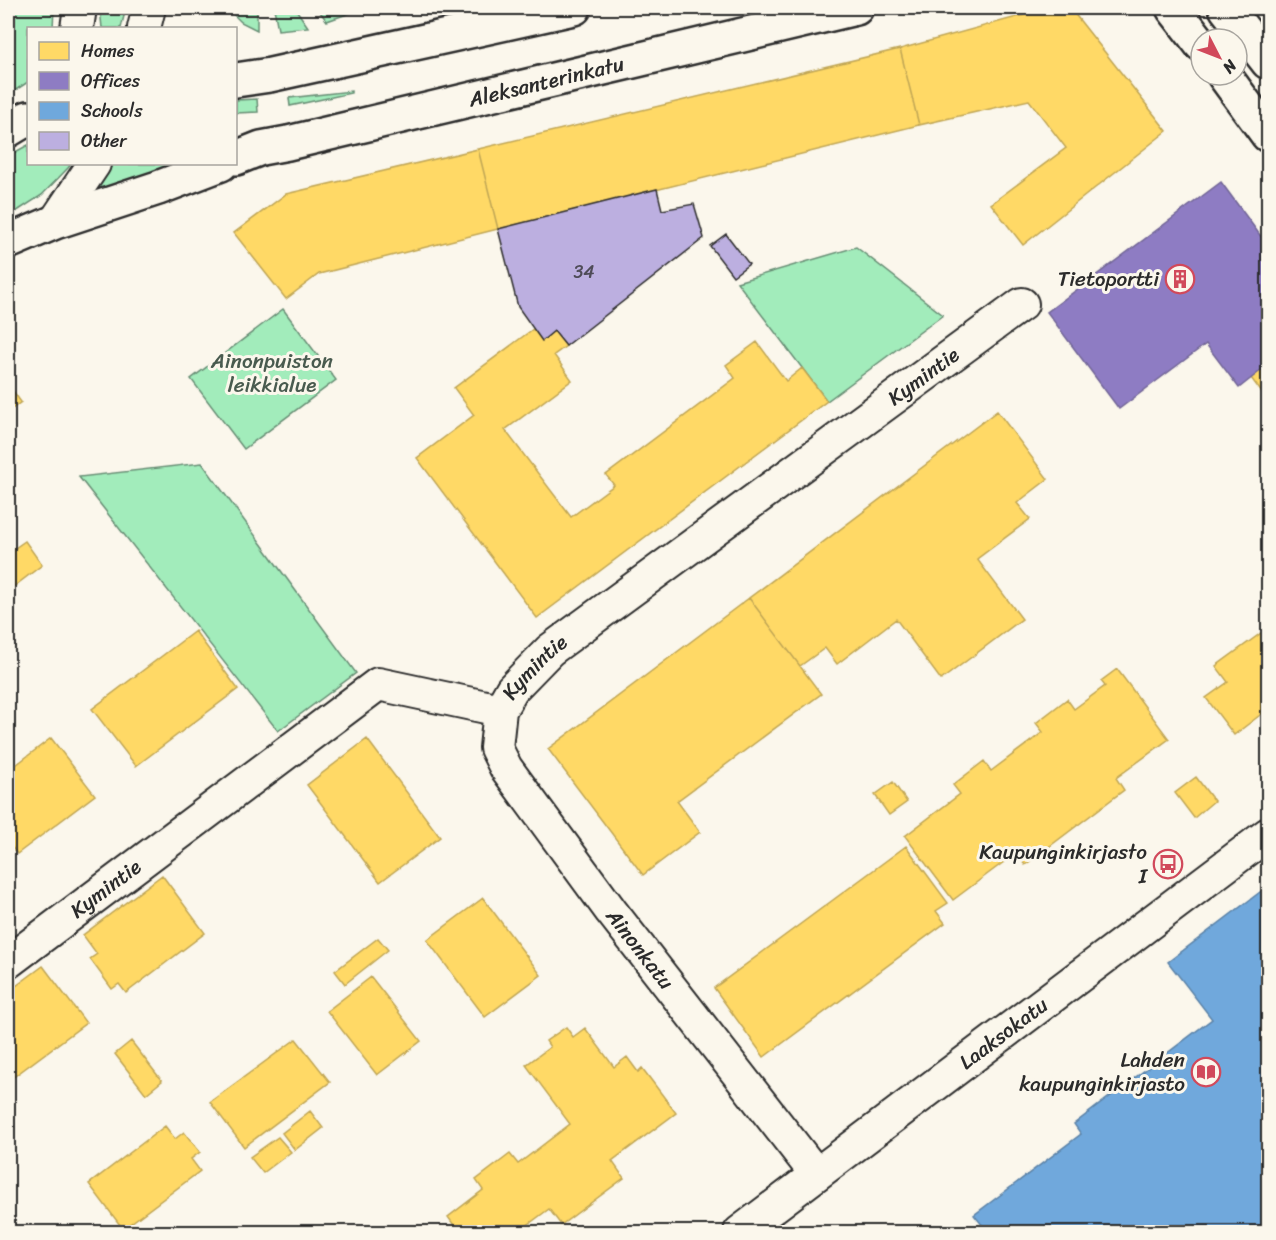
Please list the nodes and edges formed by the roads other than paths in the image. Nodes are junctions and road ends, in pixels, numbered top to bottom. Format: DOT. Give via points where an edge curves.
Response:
graph roads {
  1 [pos="80,8"];
  2 [pos="149,8"];
  3 [pos="574,8"];
  4 [pos="856,8"];
  5 [pos="1173,8"];
  6 [pos="1226,8"];
  7 [pos="77,27"];
  8 [pos="144,27"];
  9 [pos="1189,29"];
  10 [pos="1269,62"];
  11 [pos="237,80"];
  12 [pos="1233,87"];
  13 [pos="27,119"];
  14 [pos="8,130"];
  15 [pos="1269,135"];
  16 [pos="244,150"];
  17 [pos="93,165"];
  18 [pos="219,165"];
  19 [pos="55,222"];
  20 [pos="8,242"];
  21 [pos="1022,304"];
  22 [pos="500,710"];
  23 [pos="1269,834"];
  24 [pos="8,962"];
  25 [pos="816,1174"];
  26 [pos="740,1233"];
  1 -- 7 [label="street"];
  2 -- 8 [label="street"];
  3 -- 11 [label="main road"];
  4 -- 16 [label="main road, Aleksanterinkatu" via="299,141"];
  5 -- 9 [label="main road"];
  6 -- 10 [label="main road"];
  12 -- 15 [label="main road"];
  13 -- 14 [label="main road"];
  17 -- 19 [label="street"];
  18 -- 19 [label="main road"];
  19 -- 20 [label="main road"];
  21 -- 22 [label="street, Kymintie" via="550,650 512,689"];
  22 -- 24 [label="street, Kymintie" via="378,684"];
  22 -- 25 [label="street, Ainonkatu" via="496,748 506,768 611,911"];
  23 -- 25 [label="street, Laaksokatu"];
  25 -- 26 [label="street, Laaksokatu"];
}
